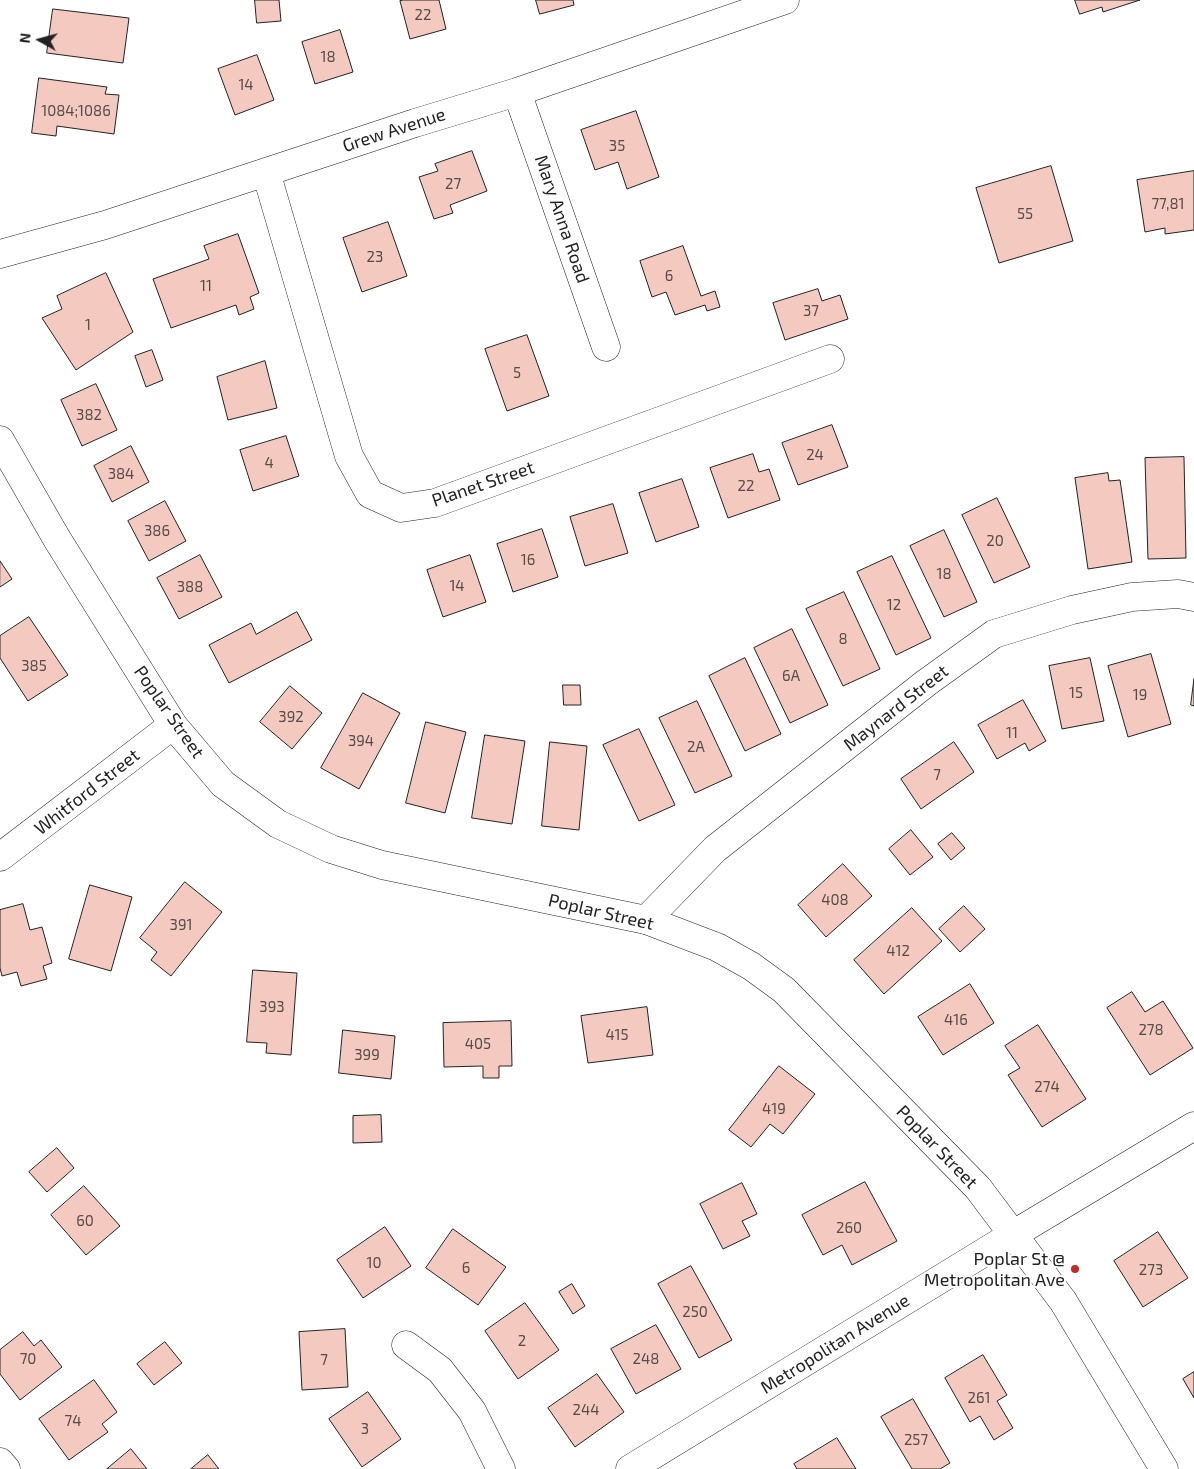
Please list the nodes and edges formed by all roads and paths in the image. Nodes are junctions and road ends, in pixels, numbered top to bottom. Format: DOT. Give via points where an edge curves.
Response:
graph roads {
  1 [pos="785,0"];
  2 [pos="517,92"];
  3 [pos="266,172"];
  4 [pos="0,254"];
  5 [pos="606,347"];
  6 [pos="830,359"];
  7 [pos="0,440"];
  8 [pos="1194,596"];
  9 [pos="173,725"];
  10 [pos="0,857"];
  11 [pos="646,920"];
  12 [pos="1194,1126"];
  13 [pos="1014,1234"];
  14 [pos="406,1345"];
  15 [pos="0,1462"];
  16 [pos="6,1469"];
  17 [pos="501,1469"];
  18 [pos="630,1469"];
  19 [pos="1164,1469"];
  1 -- 2 [label="street, Grew Avenue"];
  2 -- 3 [label="street, Grew Avenue"];
  2 -- 5 [label="street, Mary Anna Road"];
  3 -- 4 [label="street, Grew Avenue" via="105,225"];
  3 -- 6 [label="street, Planet Street" via="349,456 370,494 401,508 435,503"];
  7 -- 9 [label="street, Poplar Street" via="57,540"];
  8 -- 11 [label="street, Maynard Street" via="1132,597 1072,610 994,634 926,683 715,849"];
  9 -- 10 [label="street, Whitford Street"];
  9 -- 11 [label="street, Poplar Street" via="223,784 278,824 331,849 382,865"];
  11 -- 13 [label="street, Poplar Street" via="716,947 751,966 784,990 978,1188"];
  12 -- 13 [label="street, Metropolitan Avenue"];
  13 -- 18 [label="street, Metropolitan Avenue"];
  13 -- 19 [label="street, Poplar Street" via="1063,1302"];
  14 -- 17 [label="street" via="440,1370 472,1411"];
  15 -- 16 [label="street"];
}
